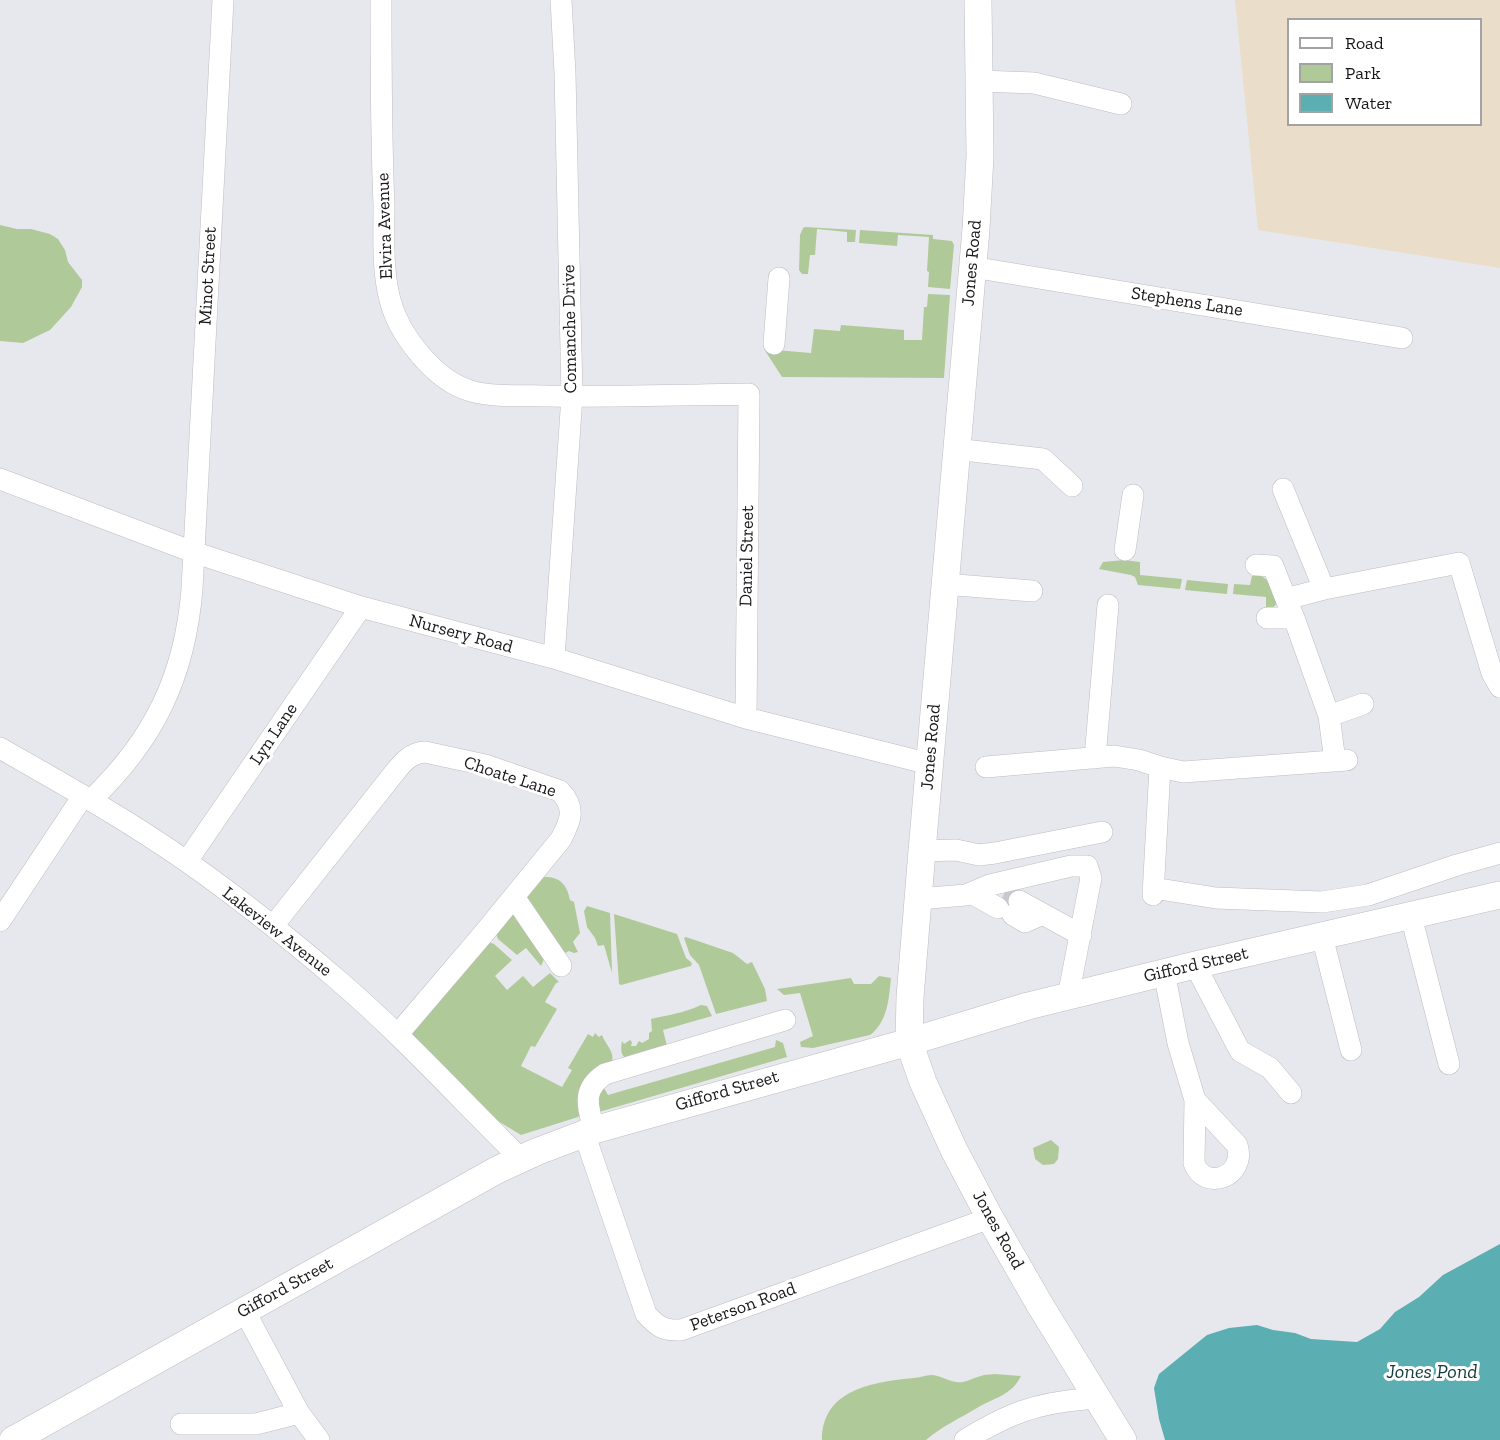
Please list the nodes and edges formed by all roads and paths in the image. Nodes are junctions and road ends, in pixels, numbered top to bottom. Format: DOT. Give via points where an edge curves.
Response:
graph roads {
  1 [pos="223,0"];
  2 [pos="381,0"];
  3 [pos="561,0"];
  4 [pos="978,0"];
  5 [pos="980,81"];
  6 [pos="1121,104"];
  7 [pos="972,267"];
  8 [pos="779,278"];
  9 [pos="1402,338"];
  10 [pos="774,344"];
  11 [pos="748,394"];
  12 [pos="572,396"];
  13 [pos="955,449"];
  14 [pos="0,479"];
  15 [pos="1072,486"];
  16 [pos="1283,489"];
  17 [pos="1133,495"];
  18 [pos="1125,550"];
  19 [pos="194,552"];
  20 [pos="1256,565"];
  21 [pos="944,585"];
  22 [pos="1324,589"];
  23 [pos="1032,591"];
  24 [pos="1108,605"];
  25 [pos="361,607"];
  26 [pos="1290,608"];
  27 [pos="1267,618"];
  28 [pos="554,658"];
  29 [pos="1500,687"];
  30 [pos="1363,704"];
  31 [pos="1329,716"];
  32 [pos="746,718"];
  33 [pos="0,748"];
  34 [pos="1095,758"];
  35 [pos="930,764"];
  36 [pos="986,767"];
  37 [pos="1160,767"];
  38 [pos="87,798"];
  39 [pos="1102,832"];
  40 [pos="922,851"];
  41 [pos="1500,853"];
  42 [pos="187,861"];
  43 [pos="1500,895"];
  44 [pos="514,897"];
  45 [pos="918,899"];
  46 [pos="999,900"];
  47 [pos="1411,916"];
  48 [pos="0,921"];
  49 [pos="273,926"];
  50 [pos="1081,934"];
  51 [pos="1322,936"];
  52 [pos="1195,965"];
  53 [pos="561,966"];
  54 [pos="1164,972"];
  55 [pos="1068,996"];
  56 [pos="785,1020"];
  57 [pos="398,1034"];
  58 [pos="909,1042"];
  59 [pos="1351,1050"];
  60 [pos="1449,1064"];
  61 [pos="1291,1093"];
  62 [pos="1195,1100"];
  63 [pos="589,1132"];
  64 [pos="520,1158"];
  65 [pos="990,1218"];
  66 [pos="244,1310"];
  67 [pos="1086,1399"];
  68 [pos="299,1413"];
  69 [pos="181,1424"];
  70 [pos="13,1440"];
  71 [pos="319,1440"];
  72 [pos="965,1440"];
  73 [pos="1123,1440"];
  1 -- 19 [label="street, Minot Street"];
  2 -- 12 [label="street, Elvira Avenue" via="386,283 396,317 417,351 459,386 491,394"];
  3 -- 12 [label="street, Comanche Drive"];
  4 -- 5 [label="main road, Jones Road"];
  5 -- 6 [label="street" via="1034,83"];
  5 -- 7 [label="main road, Jones Road" via="980,156"];
  7 -- 9 [label="street, Stephens Lane"];
  7 -- 13 [label="main road, Jones Road"];
  8 -- 10 [label="street"];
  11 -- 12 [label="street, Elvira Avenue"];
  11 -- 32 [label="street, Daniel Street"];
  12 -- 28 [label="street, Comanche Drive"];
  13 -- 15 [label="street" via="1042,459"];
  13 -- 21 [label="main road, Jones Road"];
  14 -- 19 [label="street, Nursery Road"];
  16 -- 22 [label="street"];
  17 -- 18 [label="street"];
  19 -- 25 [label="street, Nursery Road"];
  19 -- 38 [label="street, Minot Street" via="183,653 170,690 138,745 114,775"];
  20 -- 26 [label="street" via="1272,566"];
  21 -- 23 [label="street"];
  21 -- 35 [label="main road, Jones Road"];
  22 -- 26 [label="street"];
  22 -- 29 [label="street" via="1459,563 1492,674"];
  24 -- 34 [label="street"];
  25 -- 28 [label="street, Nursery Road"];
  25 -- 42 [label="street, Lyn Lane"];
  26 -- 27 [label="street"];
  26 -- 31 [label="street"];
  28 -- 32 [label="street, Nursery Road"];
  30 -- 31 [label="street"];
  31 -- 37 [label="street" via="1341,761 1183,772"];
  32 -- 35 [label="street, Nursery Road"];
  33 -- 38 [label="street, Lakeview Avenue"];
  34 -- 36 [label="street"];
  34 -- 37 [label="street" via="1114,756"];
  35 -- 40 [label="main road, Jones Road"];
  37 -- 41 [label="street" via="1153,892 1322,902 1368,895"];
  38 -- 42 [label="street, Lakeview Avenue"];
  38 -- 48 [label="street, Minot Street"];
  39 -- 40 [label="street" via="979,855 956,850"];
  40 -- 45 [label="main road, Jones Road"];
  42 -- 49 [label="street, Lakeview Avenue"];
  43 -- 47 [label="main road, Gifford Street"];
  44 -- 49 [label="street, Choate Lane" via="561,839 570,818 567,799 560,791 485,765 425,752 410,757 399,767"];
  44 -- 53 [label="street"];
  44 -- 57 [label="street, Choate Lane"];
  45 -- 46 [label="street"];
  45 -- 58 [label="main road, Jones Road"];
  46 -- 50 [label="street"];
  46 -- 50 [label="street" via="1071,866 1087,866 1091,878"];
  47 -- 51 [label="main road, Gifford Street"];
  47 -- 60 [label="street"];
  49 -- 57 [label="street, Lakeview Avenue"];
  50 -- 55 [label="street"];
  51 -- 52 [label="main road, Gifford Street"];
  51 -- 59 [label="street"];
  52 -- 54 [label="main road, Gifford Street"];
  52 -- 61 [label="street" via="1240,1051 1270,1068"];
  54 -- 55 [label="main road, Gifford Street"];
  54 -- 62 [label="street" via="1178,1043"];
  55 -- 58 [label="main road, Gifford Street"];
  56 -- 63 [label="street, Peterson Road" via="604,1074 595,1080 588,1096"];
  57 -- 64 [label="street, Lakeview Avenue"];
  58 -- 63 [label="main road, Gifford Street"];
  58 -- 65 [label="main road, Jones Road" via="945,1131"];
  63 -- 64 [label="main road, Gifford Street"];
  63 -- 65 [label="street, Peterson Road" via="646,1314 657,1326 673,1330"];
  64 -- 66 [label="main road, Gifford Street"];
  65 -- 73 [label="main road, Jones Road"];
  66 -- 68 [label="street"];
  66 -- 70 [label="main road, Gifford Street"];
  67 -- 72 [label="street" via="1049,1403 1010,1415"];
  68 -- 69 [label="street" via="256,1424"];
  68 -- 71 [label="street"];
}
